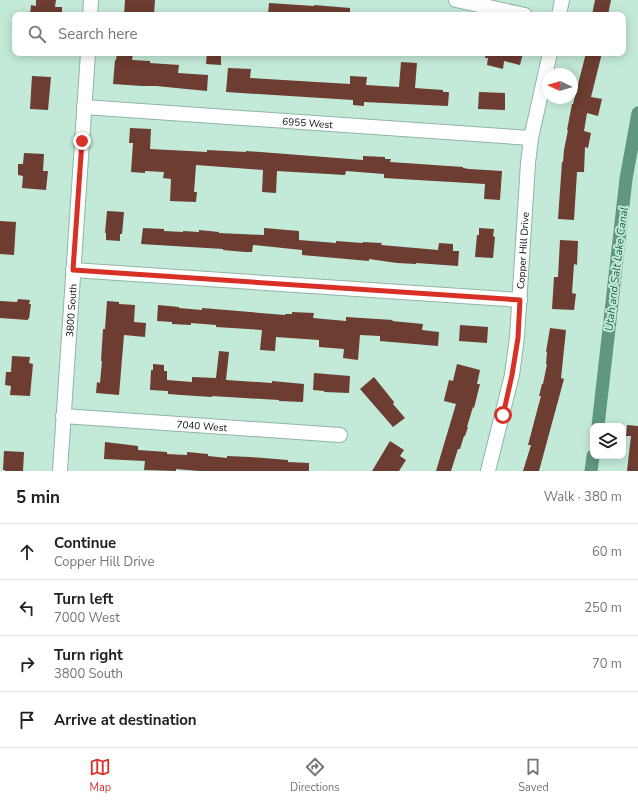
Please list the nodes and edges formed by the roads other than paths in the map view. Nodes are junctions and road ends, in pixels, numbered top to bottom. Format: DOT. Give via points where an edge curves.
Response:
graph roads {
  1 [pos="91,0"];
  2 [pos="456,0"];
  3 [pos="562,0"];
  4 [pos="90,12"];
  5 [pos="511,12"];
  6 [pos="560,12"];
  7 [pos="88,56"];
  8 [pos="549,56"];
  9 [pos="84,107"];
  10 [pos="531,138"];
  11 [pos="73,270"];
  12 [pos="520,300"];
  13 [pos="63,416"];
  14 [pos="340,435"];
  15 [pos="60,471"];
  16 [pos="488,471"];
  1 -- 4 [label="street"];
  2 -- 5 [label="street"];
  3 -- 6 [label="street"];
  7 -- 9 [label="street, 3800 South"];
  8 -- 10 [label="street, Copper Hill Drive"];
  9 -- 10 [label="street, 6955 West"];
  9 -- 11 [label="street, 3800 South"];
  10 -- 12 [label="street, Copper Hill Drive"];
  11 -- 12 [label="street"];
  11 -- 13 [label="street, 3800 South"];
  12 -- 16 [label="street, Copper Hill Drive" via="518,338 512,375"];
  13 -- 14 [label="street, 7040 West"];
  13 -- 15 [label="street, 3800 South"];
}
